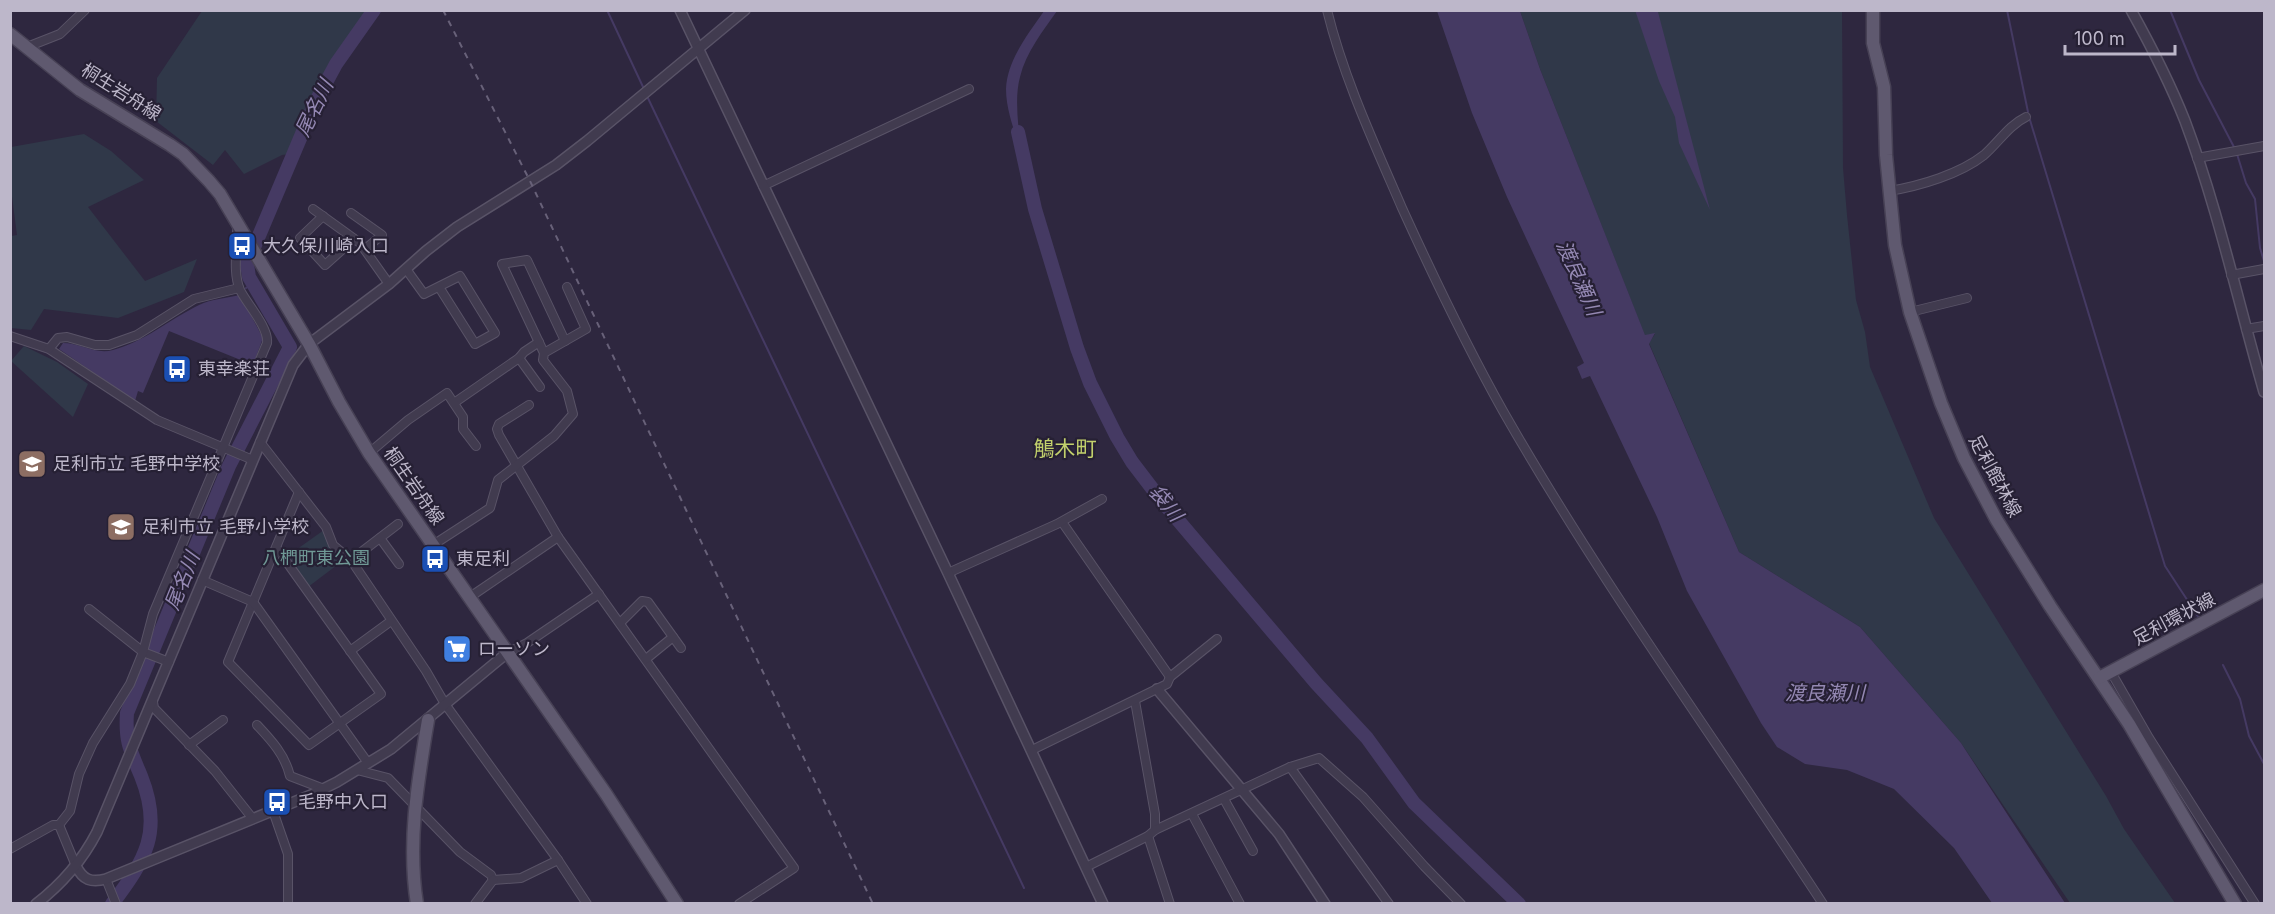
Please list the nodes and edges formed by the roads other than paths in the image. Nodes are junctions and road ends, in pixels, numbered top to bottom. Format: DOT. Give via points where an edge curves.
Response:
graph roads {
  1 [pos="85,10"];
  2 [pos="680,10"];
  3 [pos="745,10"];
  4 [pos="1327,10"];
  5 [pos="1873,10"];
  6 [pos="2131,10"];
  7 [pos="10,34"];
  8 [pos="27,47"];
  9 [pos="698,48"];
  10 [pos="969,88"];
  11 [pos="2026,117"];
  12 [pos="2265,146"];
  13 [pos="2197,158"];
  14 [pos="763,186"];
  15 [pos="1889,191"];
  16 [pos="313,209"];
  17 [pos="351,213"];
  18 [pos="323,216"];
  19 [pos="237,224"];
  20 [pos="354,239"];
  21 [pos="365,249"];
  22 [pos="406,268"];
  23 [pos="2265,268"];
  24 [pos="2231,275"];
  25 [pos="389,284"];
  26 [pos="439,287"];
  27 [pos="567,287"];
  28 [pos="239,288"];
  29 [pos="1968,298"];
  30 [pos="1910,312"];
  31 [pos="2265,326"];
  32 [pos="2246,329"];
  33 [pos="10,336"];
  34 [pos="565,341"];
  35 [pos="539,342"];
  36 [pos="309,344"];
  37 [pos="49,350"];
  38 [pos="544,353"];
  39 [pos="519,358"];
  40 [pos="540,387"];
  41 [pos="2265,392"];
  42 [pos="454,403"];
  43 [pos="529,405"];
  44 [pos="260,442"];
  45 [pos="476,446"];
  46 [pos="227,450"];
  47 [pos="369,453"];
  48 [pos="253,460"];
  49 [pos="517,465"];
  50 [pos="299,492"];
  51 [pos="1102,499"];
  52 [pos="1062,522"];
  53 [pos="398,524"];
  54 [pos="558,537"];
  55 [pos="380,538"];
  56 [pos="433,545"];
  57 [pos="276,548"];
  58 [pos="351,560"];
  59 [pos="399,564"];
  60 [pos="948,573"];
  61 [pos="202,580"];
  62 [pos="2265,590"];
  63 [pos="599,594"];
  64 [pos="470,597"];
  65 [pos="253,602"];
  66 [pos="88,609"];
  67 [pos="391,621"];
  68 [pos="620,623"];
  69 [pos="673,638"];
  70 [pos="1217,639"];
  71 [pos="681,648"];
  72 [pos="350,651"];
  73 [pos="144,652"];
  74 [pos="507,653"];
  75 [pos="646,659"];
  76 [pos="165,660"];
  77 [pos="2111,672"];
  78 [pos="1170,677"];
  79 [pos="2099,678"];
  80 [pos="1157,689"];
  81 [pos="1135,701"];
  82 [pos="153,702"];
  83 [pos="445,704"];
  84 [pos="223,720"];
  85 [pos="428,720"];
  86 [pos="340,723"];
  87 [pos="257,725"];
  88 [pos="189,745"];
  89 [pos="1032,750"];
  90 [pos="368,763"];
  91 [pos="1290,767"];
  92 [pos="357,770"];
  93 [pos="324,789"];
  94 [pos="1242,790"];
  95 [pos="1224,800"];
  96 [pos="416,806"];
  97 [pos="273,811"];
  98 [pos="1192,814"];
  99 [pos="253,819"];
  100 [pos="59,825"];
  101 [pos="1151,833"];
  102 [pos="10,849"];
  103 [pos="1253,851"];
  104 [pos="558,860"];
  105 [pos="76,866"];
  106 [pos="1086,867"];
  107 [pos="106,879"];
  108 [pos="494,880"];
  109 [pos="36,903"];
  110 [pos="116,903"];
  111 [pos="288,903"];
  112 [pos="417,903"];
  113 [pos="475,903"];
  114 [pos="587,903"];
  115 [pos="676,903"];
  116 [pos="739,903"];
  117 [pos="1103,903"];
  118 [pos="1170,903"];
  119 [pos="1240,903"];
  120 [pos="1325,903"];
  121 [pos="1389,903"];
  122 [pos="1461,903"];
  123 [pos="1823,903"];
  124 [pos="2235,903"];
  125 [pos="2255,903"];
  1 -- 8 [label="street" via="60,34"];
  2 -- 9 [label="street"];
  3 -- 9 [label="street"];
  4 -- 123 [label="street" via="1344,70 1367,128 1425,258 1503,410 1608,579"];
  5 -- 15 [label="main road, 足利館林線" via="1873,43 1884,87"];
  6 -- 13 [label="street" via="2171,88"];
  7 -- 8 [label="main road, 桐生岩舟線"];
  8 -- 19 [label="main road, 桐生岩舟線" via="80,90 183,154 220,194"];
  9 -- 14 [label="street"];
  9 -- 22 [label="street" via="555,165 457,227"];
  10 -- 14 [label="street"];
  11 -- 15 [label="street" via="1977,160 1923,185"];
  12 -- 13 [label="street"];
  13 -- 24 [label="street"];
  14 -- 60 [label="street"];
  15 -- 30 [label="main road, 足利館林線" via="1895,245"];
  16 -- 18 [label="street"];
  17 -- 21 [label="street" via="382,236"];
  18 -- 20 [label="street"];
  18 -- 20 [label="street" via="300,238 326,265"];
  19 -- 28 [label="street" via="235,266"];
  19 -- 36 [label="main road, 桐生岩舟線"];
  20 -- 21 [label="street"];
  21 -- 25 [label="street"];
  22 -- 25 [label="street"];
  22 -- 26 [label="street" via="424,294"];
  23 -- 24 [label="street"];
  24 -- 32 [label="street"];
  25 -- 36 [label="street"];
  26 -- 26 [label="street" via="460,276 495,333 475,344"];
  27 -- 34 [label="street" via="586,329"];
  28 -- 37 [label="street" via="194,298 137,335 109,345 67,337 58,338"];
  28 -- 46 [label="street" via="268,338"];
  29 -- 30 [label="street"];
  30 -- 79 [label="main road, 足利館林線" via="1941,404 1980,489 2050,606"];
  31 -- 32 [label="street"];
  32 -- 41 [label="street"];
  33 -- 37 [label="street"];
  34 -- 35 [label="street" via="527,260 502,264"];
  34 -- 38 [label="street"];
  35 -- 38 [label="street"];
  35 -- 39 [label="street"];
  36 -- 44 [label="street" via="293,365"];
  36 -- 47 [label="main road, 桐生岩舟線"];
  37 -- 46 [label="street" via="140,411"];
  38 -- 49 [label="street" via="543,360 567,391 573,414 554,436"];
  39 -- 40 [label="street"];
  39 -- 42 [label="street"];
  42 -- 45 [label="street" via="463,417 463,429"];
  42 -- 47 [label="street" via="447,393 441,395"];
  43 -- 49 [label="street" via="497,429"];
  44 -- 48 [label="street"];
  44 -- 50 [label="street"];
  46 -- 48 [label="street"];
  46 -- 73 [label="street" via="153,614"];
  47 -- 56 [label="main road, 桐生岩舟線"];
  48 -- 61 [label="street"];
  49 -- 54 [label="street"];
  49 -- 56 [label="street" via="498,480 490,508"];
  50 -- 57 [label="street"];
  50 -- 58 [label="street" via="326,527 333,545"];
  51 -- 52 [label="street"];
  52 -- 60 [label="street"];
  52 -- 78 [label="street"];
  53 -- 55 [label="street"];
  54 -- 63 [label="street"];
  54 -- 64 [label="street"];
  55 -- 58 [label="street"];
  55 -- 59 [label="street"];
  56 -- 64 [label="main road, 桐生岩舟線"];
  57 -- 65 [label="street"];
  57 -- 72 [label="street"];
  58 -- 67 [label="street"];
  60 -- 89 [label="street"];
  61 -- 65 [label="street"];
  61 -- 76 [label="street"];
  62 -- 77 [label="main road, 足利環状線"];
  63 -- 68 [label="street"];
  63 -- 74 [label="street"];
  64 -- 74 [label="main road, 桐生岩舟線"];
  65 -- 86 [label="street"];
  65 -- 86 [label="street" via="228,662 309,745"];
  66 -- 73 [label="street"];
  67 -- 72 [label="street"];
  67 -- 83 [label="street"];
  68 -- 69 [label="street" via="642,601 648,602"];
  68 -- 75 [label="street"];
  69 -- 71 [label="street"];
  69 -- 75 [label="street"];
  70 -- 78 [label="street"];
  72 -- 86 [label="street" via="381,693"];
  73 -- 76 [label="street"];
  73 -- 100 [label="street" via="130,684 93,743 79,774 70,812"];
  74 -- 83 [label="street"];
  74 -- 115 [label="main road, 桐生岩舟線" via="606,794"];
  75 -- 116 [label="street" via="794,868"];
  76 -- 82 [label="street"];
  77 -- 79 [label="main road, 足利環状線"];
  77 -- 125 [label="street"];
  78 -- 80 [label="street" via="1167,684"];
  79 -- 124 [label="main road, 足利館林線"];
  80 -- 81 [label="street"];
  80 -- 94 [label="street"];
  81 -- 89 [label="street"];
  81 -- 101 [label="street" via="1155,814"];
  82 -- 88 [label="street" via="154,708"];
  82 -- 105 [label="street" via="97,832"];
  83 -- 85 [label="street"];
  83 -- 104 [label="street"];
  84 -- 88 [label="street"];
  85 -- 90 [label="street"];
  85 -- 96 [label="main road"];
  86 -- 90 [label="street"];
  87 -- 93 [label="street" via="275,744 290,776"];
  88 -- 99 [label="street"];
  89 -- 106 [label="street"];
  90 -- 92 [label="street"];
  91 -- 94 [label="street"];
  91 -- 121 [label="street"];
  91 -- 122 [label="street" via="1314,758 1324,761 1363,797"];
  92 -- 93 [label="street"];
  92 -- 96 [label="street" via="388,778"];
  93 -- 97 [label="street"];
  94 -- 95 [label="street"];
  94 -- 120 [label="street" via="1279,834"];
  95 -- 98 [label="street"];
  95 -- 103 [label="street"];
  96 -- 108 [label="street" via="460,852"];
  96 -- 112 [label="main road" via="412,851"];
  97 -- 99 [label="street"];
  97 -- 111 [label="street" via="288,854"];
  98 -- 101 [label="street"];
  98 -- 119 [label="street"];
  99 -- 107 [label="street"];
  100 -- 102 [label="street"];
  100 -- 105 [label="street"];
  101 -- 106 [label="street"];
  101 -- 118 [label="street"];
  104 -- 108 [label="street" via="521,879"];
  104 -- 114 [label="street"];
  105 -- 107 [label="street" via="88,880"];
  105 -- 109 [label="street"];
  106 -- 117 [label="street"];
  107 -- 110 [label="street"];
  108 -- 113 [label="street"];
}
